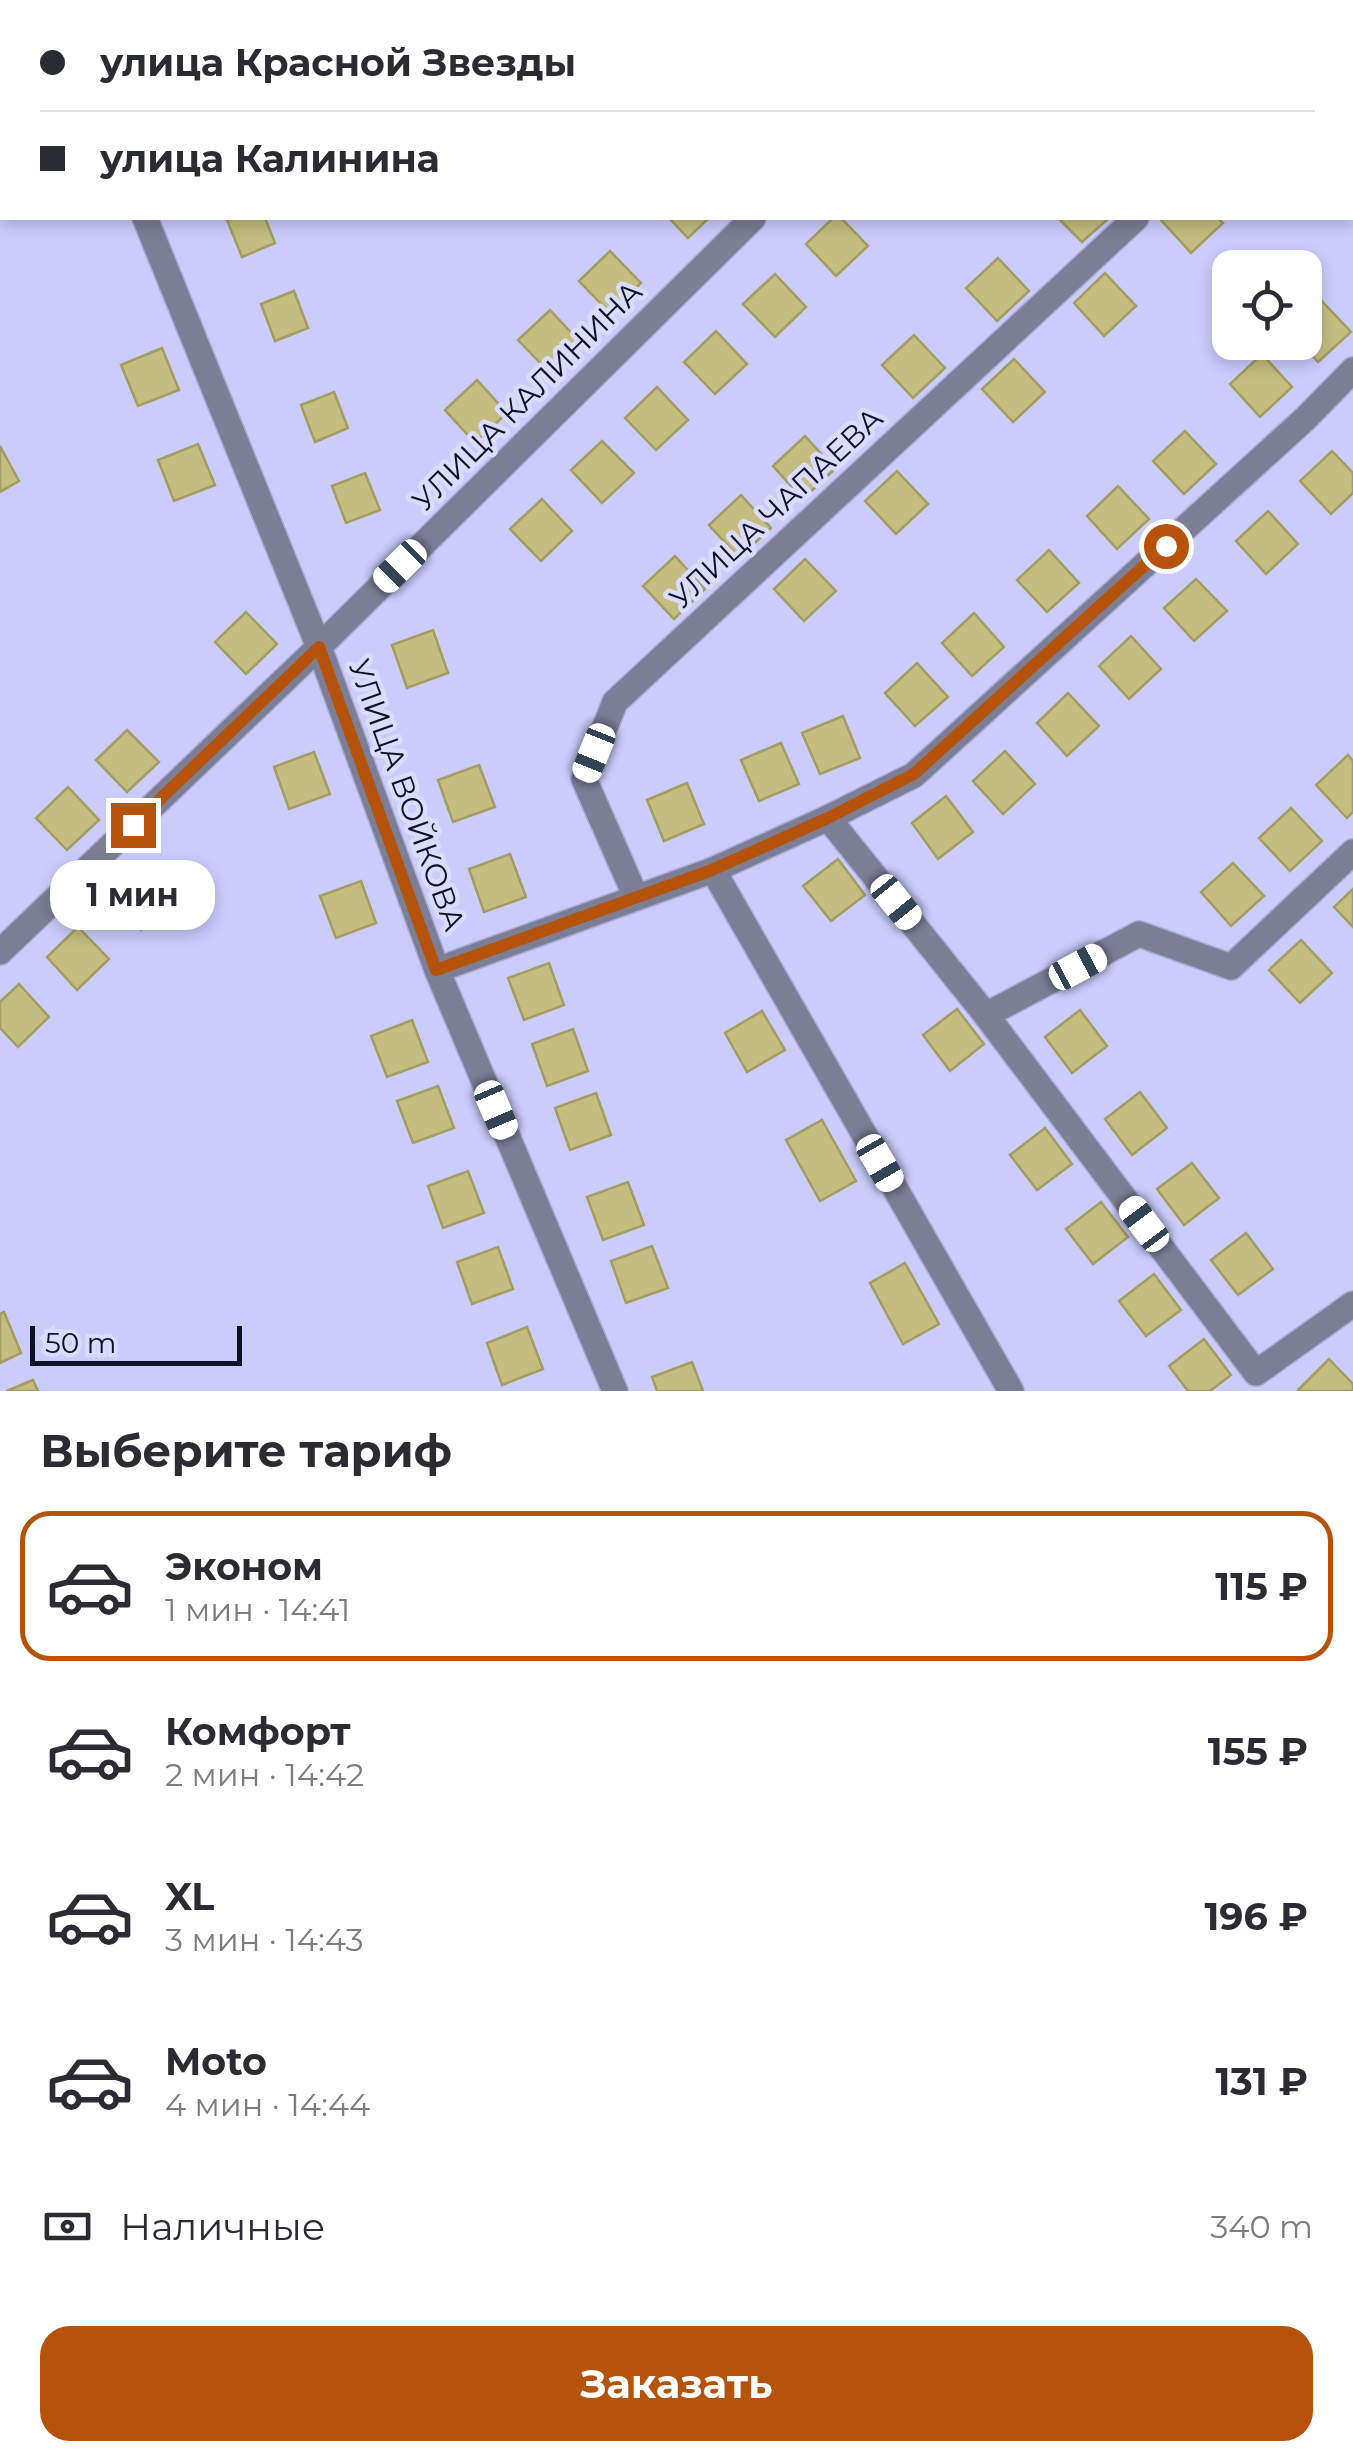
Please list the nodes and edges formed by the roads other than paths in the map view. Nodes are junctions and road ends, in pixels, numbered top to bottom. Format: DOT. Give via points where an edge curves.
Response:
graph roads {
  1 [pos="146,220"];
  2 [pos="751,220"];
  3 [pos="1134,220"];
  4 [pos="1353,370"];
  5 [pos="319,647"];
  6 [pos="828,818"];
  7 [pos="1353,852"];
  8 [pos="712,870"];
  9 [pos="636,897"];
  10 [pos="0,952"];
  11 [pos="436,970"];
  12 [pos="986,1015"];
  13 [pos="1353,1304"];
  14 [pos="615,1391"];
  15 [pos="1011,1391"];
  1 -- 5 [label="street, УЛИЦА ВОЙКОВА"];
  2 -- 5 [label="street, УЛИЦА КАЛИНИНА"];
  3 -- 9 [label="street, УЛИЦА ЧАПАЕВА" via="615,702 584,779"];
  4 -- 6 [label="street" via="914,774"];
  5 -- 10 [label="street, УЛИЦА КАЛИНИНА"];
  5 -- 11 [label="street, УЛИЦА ВОЙКОВА"];
  6 -- 8 [label="street"];
  6 -- 12 [label="street"];
  7 -- 12 [label="street" via="1231,968 1139,934"];
  8 -- 9 [label="street"];
  8 -- 15 [label="street"];
  9 -- 11 [label="street"];
  11 -- 14 [label="street, УЛИЦА ВОЙКОВА"];
  12 -- 13 [label="street" via="1256,1373"];
}
